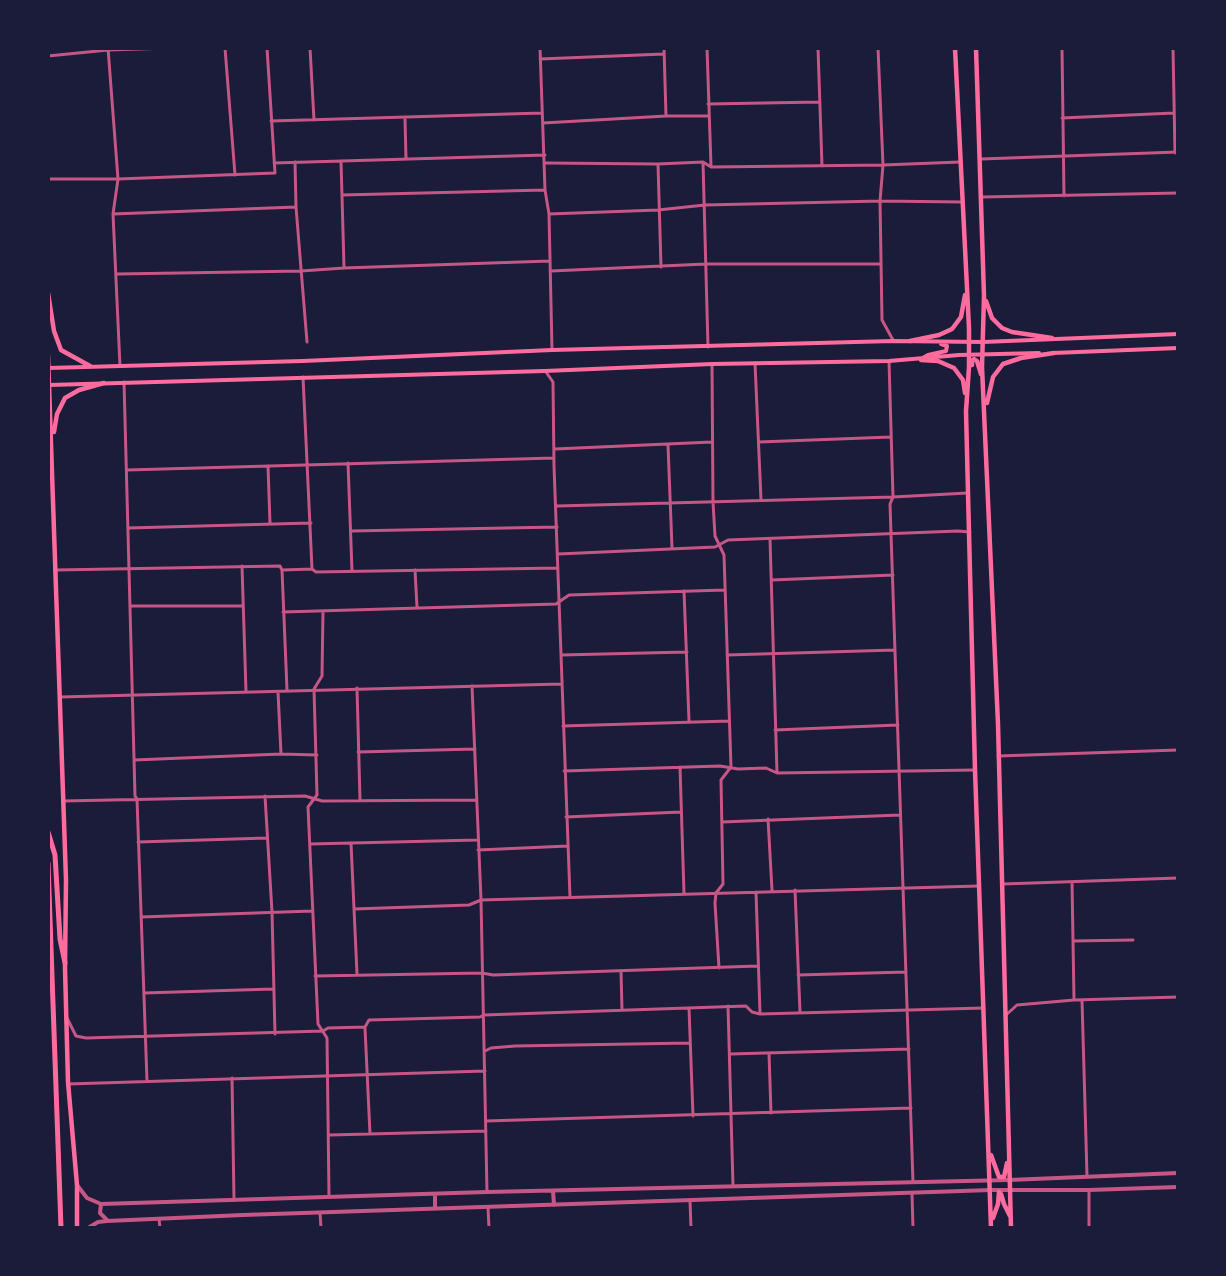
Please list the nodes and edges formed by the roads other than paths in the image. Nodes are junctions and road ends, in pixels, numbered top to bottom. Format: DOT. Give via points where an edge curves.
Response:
graph roads {
  1 [pos="171,48"];
  2 [pos="225,48"];
  3 [pos="267,48"];
  4 [pos="310,48"];
  5 [pos="540,48"];
  6 [pos="664,48"];
  7 [pos="707,48"];
  8 [pos="818,48"];
  9 [pos="878,48"];
  10 [pos="955,48"];
  11 [pos="976,48"];
  12 [pos="1062,48"];
  13 [pos="1173,48"];
  14 [pos="108,49"];
  15 [pos="664,54"];
  16 [pos="48,56"];
  17 [pos="540,59"];
  18 [pos="820,102"];
  19 [pos="708,104"];
  20 [pos="542,112"];
  21 [pos="1174,113"];
  22 [pos="666,116"];
  23 [pos="709,116"];
  24 [pos="405,118"];
  25 [pos="1062,118"];
  26 [pos="314,120"];
  27 [pos="271,121"];
  28 [pos="543,123"];
  29 [pos="1177,152"];
  30 [pos="545,155"];
  31 [pos="1063,157"];
  32 [pos="406,159"];
  33 [pos="981,159"];
  34 [pos="341,161"];
  35 [pos="295,162"];
  36 [pos="703,162"];
  37 [pos="960,162"];
  38 [pos="274,163"];
  39 [pos="546,163"];
  40 [pos="658,164"];
  41 [pos="883,165"];
  42 [pos="822,166"];
  43 [pos="711,167"];
  44 [pos="235,175"];
  45 [pos="48,178"];
  46 [pos="118,179"];
  47 [pos="545,190"];
  48 [pos="1178,193"];
  49 [pos="342,195"];
  50 [pos="1064,196"];
  51 [pos="982,197"];
  52 [pos="880,201"];
  53 [pos="962,202"];
  54 [pos="705,205"];
  55 [pos="296,207"];
  56 [pos="658,210"];
  57 [pos="113,214"];
  58 [pos="549,214"];
  59 [pos="550,261"];
  60 [pos="706,264"];
  61 [pos="880,264"];
  62 [pos="344,268"];
  63 [pos="661,268"];
  64 [pos="301,271"];
  65 [pos="551,271"];
  66 [pos="117,274"];
  67 [pos="966,283"];
  68 [pos="48,293"];
  69 [pos="984,296"];
  70 [pos="1178,334"];
  71 [pos="1052,338"];
  72 [pos="910,340"];
  73 [pos="893,341"];
  74 [pos="307,342"];
  75 [pos="924,342"];
  76 [pos="969,342"];
  77 [pos="983,342"];
  78 [pos="708,346"];
  79 [pos="1178,348"];
  80 [pos="552,350"];
  81 [pos="1054,353"];
  82 [pos="983,354"];
  83 [pos="48,356"];
  84 [pos="970,356"];
  85 [pos="921,360"];
  86 [pos="889,361"];
  87 [pos="712,363"];
  88 [pos="755,363"];
  89 [pos="90,366"];
  90 [pos="120,366"];
  91 [pos="48,368"];
  92 [pos="545,370"];
  93 [pos="303,377"];
  94 [pos="969,379"];
  95 [pos="124,382"];
  96 [pos="104,383"];
  97 [pos="983,383"];
  98 [pos="49,384"];
  99 [pos="985,408"];
  100 [pos="966,411"];
  101 [pos="891,437"];
  102 [pos="712,442"];
  103 [pos="759,442"];
  104 [pos="48,443"];
  105 [pos="668,445"];
  106 [pos="555,448"];
  107 [pos="554,458"];
  108 [pos="348,463"];
  109 [pos="309,465"];
  110 [pos="268,466"];
  111 [pos="48,469"];
  112 [pos="127,470"];
  113 [pos="52,489"];
  114 [pos="968,493"];
  115 [pos="893,497"];
  116 [pos="760,500"];
  117 [pos="713,502"];
  118 [pos="670,503"];
  119 [pos="557,506"];
  120 [pos="311,523"];
  121 [pos="270,524"];
  122 [pos="557,527"];
  123 [pos="128,528"];
  124 [pos="351,531"];
  125 [pos="970,532"];
  126 [pos="892,535"];
  127 [pos="770,540"];
  128 [pos="718,545"];
  129 [pos="672,549"];
  130 [pos="558,554"];
  131 [pos="242,566"];
  132 [pos="128,568"];
  133 [pos="558,568"];
  134 [pos="55,570"];
  135 [pos="282,570"];
  136 [pos="415,570"];
  137 [pos="314,571"];
  138 [pos="352,571"];
  139 [pos="893,575"];
  140 [pos="772,580"];
  141 [pos="724,590"];
  142 [pos="684,591"];
  143 [pos="559,601"];
  144 [pos="129,606"];
  145 [pos="242,606"];
  146 [pos="417,608"];
  147 [pos="323,610"];
  148 [pos="283,612"];
  149 [pos="895,650"];
  150 [pos="687,652"];
  151 [pos="561,655"];
  152 [pos="773,655"];
  153 [pos="727,656"];
  154 [pos="561,684"];
  155 [pos="472,686"];
  156 [pos="357,688"];
  157 [pos="314,689"];
  158 [pos="287,690"];
  159 [pos="246,692"];
  160 [pos="279,692"];
  161 [pos="133,696"];
  162 [pos="60,697"];
  163 [pos="689,721"];
  164 [pos="729,721"];
  165 [pos="898,725"];
  166 [pos="562,726"];
  167 [pos="775,730"];
  168 [pos="475,749"];
  169 [pos="1178,750"];
  170 [pos="358,753"];
  171 [pos="281,754"];
  172 [pos="317,755"];
  173 [pos="998,756"];
  174 [pos="134,760"];
  175 [pos="731,767"];
  176 [pos="680,768"];
  177 [pos="899,770"];
  178 [pos="975,770"];
  179 [pos="564,771"];
  180 [pos="777,773"];
  181 [pos="265,796"];
  182 [pos="137,799"];
  183 [pos="314,799"];
  184 [pos="360,800"];
  185 [pos="476,800"];
  186 [pos="63,801"];
  187 [pos="681,812"];
  188 [pos="900,815"];
  189 [pos="566,817"];
  190 [pos="768,819"];
  191 [pos="722,822"];
  192 [pos="48,832"];
  193 [pos="267,838"];
  194 [pos="477,840"];
  195 [pos="138,842"];
  196 [pos="351,843"];
  197 [pos="310,844"];
  198 [pos="568,846"];
  199 [pos="478,850"];
  200 [pos="48,863"];
  201 [pos="1178,878"];
  202 [pos="1072,882"];
  203 [pos="1002,884"];
  204 [pos="979,886"];
  205 [pos="903,887"];
  206 [pos="772,890"];
  207 [pos="795,890"];
  208 [pos="756,892"];
  209 [pos="716,893"];
  210 [pos="684,894"];
  211 [pos="570,897"];
  212 [pos="481,900"];
  213 [pos="354,909"];
  214 [pos="312,911"];
  215 [pos="272,912"];
  216 [pos="141,917"];
  217 [pos="1133,940"];
  218 [pos="1073,941"];
  219 [pos="65,963"];
  220 [pos="758,966"];
  221 [pos="719,968"];
  222 [pos="621,971"];
  223 [pos="906,972"];
  224 [pos="482,973"];
  225 [pos="357,974"];
  226 [pos="798,975"];
  227 [pos="315,976"];
  228 [pos="273,989"];
  229 [pos="144,993"];
  230 [pos="1178,997"];
  231 [pos="1074,1000"];
  232 [pos="1082,1000"];
  233 [pos="728,1006"];
  234 [pos="689,1008"];
  235 [pos="984,1008"];
  236 [pos="622,1010"];
  237 [pos="908,1010"];
  238 [pos="800,1012"];
  239 [pos="760,1014"];
  240 [pos="484,1015"];
  241 [pos="1006,1015"];
  242 [pos="67,1018"];
  243 [pos="365,1027"];
  244 [pos="323,1031"];
  245 [pos="275,1034"];
  246 [pos="145,1037"];
  247 [pos="690,1042"];
  248 [pos="909,1049"];
  249 [pos="485,1051"];
  250 [pos="770,1053"];
  251 [pos="730,1054"];
  252 [pos="485,1071"];
  253 [pos="368,1074"];
  254 [pos="328,1075"];
  255 [pos="232,1078"];
  256 [pos="147,1081"];
  257 [pos="69,1084"];
  258 [pos="911,1108"];
  259 [pos="771,1113"];
  260 [pos="731,1114"];
  261 [pos="693,1116"];
  262 [pos="486,1121"];
  263 [pos="486,1131"];
  264 [pos="370,1134"];
  265 [pos="330,1135"];
  266 [pos="1009,1152"];
  267 [pos="990,1153"];
  268 [pos="1178,1173"];
  269 [pos="1087,1176"];
  270 [pos="1024,1179"];
  271 [pos="976,1180"];
  272 [pos="991,1180"];
  273 [pos="1010,1180"];
  274 [pos="913,1182"];
  275 [pos="77,1185"];
  276 [pos="733,1186"];
  277 [pos="1178,1187"];
  278 [pos="1027,1189"];
  279 [pos="991,1190"];
  280 [pos="1010,1190"];
  281 [pos="1089,1190"];
  282 [pos="552,1191"];
  283 [pos="976,1191"];
  284 [pos="487,1192"];
  285 [pos="435,1194"];
  286 [pos="912,1194"];
  287 [pos="329,1196"];
  288 [pos="234,1200"];
  289 [pos="690,1201"];
  290 [pos="101,1204"];
  291 [pos="554,1205"];
  292 [pos="488,1208"];
  293 [pos="435,1209"];
  294 [pos="320,1213"];
  295 [pos="159,1219"];
  296 [pos="1011,1219"];
  297 [pos="107,1221"];
  298 [pos="991,1225"];
  299 [pos="61,1228"];
  300 [pos="77,1228"];
  301 [pos="88,1228"];
  302 [pos="160,1228"];
  303 [pos="321,1228"];
  304 [pos="489,1228"];
  305 [pos="691,1228"];
  306 [pos="913,1228"];
  307 [pos="1011,1228"];
  308 [pos="1089,1228"];
  1 -- 14 [label="street"];
  2 -- 44 [label="street"];
  3 -- 27 [label="street"];
  4 -- 26 [label="street"];
  5 -- 17 [label="street"];
  6 -- 15 [label="street"];
  7 -- 19 [label="street"];
  8 -- 18 [label="street"];
  9 -- 41 [label="street"];
  10 -- 37 [label="main road"];
  11 -- 33 [label="main road"];
  12 -- 25 [label="street"];
  13 -- 21 [label="street"];
  14 -- 16 [label="street"];
  14 -- 46 [label="street"];
  15 -- 17 [label="street"];
  15 -- 22 [label="street"];
  17 -- 20 [label="street"];
  18 -- 19 [label="street"];
  18 -- 42 [label="street"];
  19 -- 23 [label="street"];
  20 -- 24 [label="street"];
  20 -- 28 [label="street"];
  21 -- 25 [label="street"];
  21 -- 29 [label="street"];
  22 -- 23 [label="street"];
  22 -- 28 [label="street"];
  23 -- 43 [label="street"];
  24 -- 26 [label="street"];
  24 -- 32 [label="street"];
  25 -- 31 [label="street"];
  26 -- 27 [label="street"];
  27 -- 38 [label="street"];
  28 -- 30 [label="street"];
  29 -- 31 [label="street"];
  30 -- 32 [label="street"];
  30 -- 39 [label="street"];
  31 -- 33 [label="street"];
  31 -- 50 [label="street"];
  32 -- 34 [label="street"];
  33 -- 51 [label="main road"];
  34 -- 35 [label="street"];
  34 -- 49 [label="street"];
  35 -- 38 [label="street"];
  35 -- 55 [label="street"];
  36 -- 40 [label="street"];
  36 -- 43 [label="street"];
  36 -- 54 [label="street"];
  37 -- 41 [label="street"];
  37 -- 53 [label="main road"];
  38 -- 44 [label="street" via="274,173"];
  39 -- 40 [label="street"];
  39 -- 47 [label="street"];
  40 -- 56 [label="street"];
  41 -- 42 [label="street"];
  41 -- 52 [label="street"];
  42 -- 43 [label="street"];
  44 -- 46 [label="street"];
  45 -- 46 [label="street"];
  46 -- 57 [label="street"];
  47 -- 49 [label="street"];
  47 -- 58 [label="street"];
  48 -- 50 [label="street"];
  49 -- 62 [label="street"];
  50 -- 51 [label="street"];
  51 -- 69 [label="main road"];
  52 -- 53 [label="street"];
  52 -- 54 [label="street"];
  52 -- 61 [label="street"];
  53 -- 67 [label="main road"];
  54 -- 56 [label="street"];
  54 -- 60 [label="street"];
  55 -- 57 [label="street"];
  55 -- 64 [label="street"];
  56 -- 58 [label="street"];
  56 -- 63 [label="street"];
  57 -- 66 [label="street"];
  58 -- 59 [label="street"];
  59 -- 62 [label="street"];
  59 -- 65 [label="street"];
  60 -- 61 [label="street"];
  60 -- 63 [label="street"];
  60 -- 78 [label="street"];
  61 -- 73 [label="street" via="882,320"];
  62 -- 64 [label="street"];
  63 -- 65 [label="street"];
  64 -- 66 [label="street"];
  64 -- 74 [label="street"];
  65 -- 80 [label="street"];
  66 -- 90 [label="street"];
  67 -- 72 [label="main road" via="961,317 952,329"];
  67 -- 76 [label="main road"];
  68 -- 89 [label="main road" via="61,350"];
  69 -- 71 [label="main road" via="998,325 1012,332"];
  69 -- 77 [label="main road"];
  70 -- 71 [label="main road"];
  71 -- 77 [label="main road"];
  72 -- 73 [label="main road"];
  72 -- 75 [label="main road"];
  73 -- 78 [label="main road"];
  75 -- 76 [label="main road"];
  75 -- 85 [label="main road" via="947,346 946,351"];
  76 -- 77 [label="main road"];
  76 -- 84 [label="main road"];
  77 -- 82 [label="main road"];
  78 -- 80 [label="main road"];
  79 -- 81 [label="main road"];
  80 -- 90 [label="main road"];
  81 -- 82 [label="main road"];
  81 -- 99 [label="main road" via="1003,364 992,381"];
  82 -- 84 [label="main road"];
  82 -- 97 [label="main road"];
  83 -- 91 [label="main road"];
  84 -- 85 [label="main road"];
  84 -- 94 [label="main road"];
  85 -- 86 [label="main road"];
  85 -- 100 [label="main road" via="944,363 958,372 964,385"];
  86 -- 88 [label="main road"];
  86 -- 101 [label="street"];
  87 -- 88 [label="main road"];
  87 -- 92 [label="main road"];
  87 -- 102 [label="street"];
  88 -- 103 [label="street"];
  89 -- 90 [label="main road"];
  89 -- 91 [label="main road"];
  91 -- 98 [label="main road"];
  92 -- 93 [label="main road"];
  92 -- 106 [label="street" via="554,382"];
  93 -- 95 [label="main road"];
  93 -- 109 [label="street"];
  94 -- 97 [label="main road" via="974,359"];
  94 -- 100 [label="main road"];
  95 -- 96 [label="main road"];
  95 -- 112 [label="street"];
  96 -- 98 [label="main road"];
  96 -- 113 [label="main road" via="65,398 57,414"];
  97 -- 99 [label="main road"];
  98 -- 113 [label="main road"];
  99 -- 173 [label="main road"];
  100 -- 114 [label="main road"];
  101 -- 103 [label="street"];
  101 -- 115 [label="street"];
  102 -- 105 [label="street"];
  102 -- 117 [label="street"];
  103 -- 116 [label="street"];
  104 -- 113 [label="main road"];
  105 -- 106 [label="street"];
  105 -- 118 [label="street"];
  106 -- 107 [label="street"];
  107 -- 108 [label="street"];
  107 -- 119 [label="street"];
  108 -- 109 [label="street"];
  108 -- 124 [label="street"];
  109 -- 110 [label="street"];
  109 -- 120 [label="street"];
  110 -- 112 [label="street"];
  110 -- 121 [label="street"];
  111 -- 113 [label="main road"];
  112 -- 123 [label="street"];
  113 -- 134 [label="main road"];
  114 -- 115 [label="street"];
  114 -- 125 [label="main road"];
  115 -- 116 [label="street"];
  115 -- 126 [label="street"];
  116 -- 117 [label="street"];
  117 -- 118 [label="street"];
  117 -- 128 [label="street"];
  118 -- 119 [label="street"];
  118 -- 129 [label="street"];
  119 -- 122 [label="street"];
  120 -- 121 [label="street"];
  120 -- 137 [label="street"];
  121 -- 123 [label="street"];
  122 -- 124 [label="street"];
  122 -- 130 [label="street"];
  123 -- 132 [label="street"];
  124 -- 138 [label="street"];
  125 -- 126 [label="street"];
  125 -- 178 [label="main road"];
  126 -- 127 [label="street"];
  126 -- 139 [label="street"];
  127 -- 128 [label="street" via="728,540"];
  127 -- 140 [label="street"];
  128 -- 129 [label="street"];
  128 -- 141 [label="street" via="724,555"];
  129 -- 130 [label="street"];
  130 -- 133 [label="street"];
  131 -- 132 [label="street"];
  131 -- 135 [label="street" via="280,566"];
  131 -- 145 [label="street"];
  132 -- 134 [label="street"];
  132 -- 144 [label="street"];
  133 -- 136 [label="street"];
  133 -- 143 [label="street"];
  134 -- 162 [label="main road"];
  135 -- 137 [label="street"];
  135 -- 148 [label="street"];
  136 -- 138 [label="street"];
  136 -- 146 [label="street"];
  137 -- 138 [label="street"];
  139 -- 140 [label="street"];
  139 -- 149 [label="street"];
  140 -- 152 [label="street"];
  141 -- 142 [label="street"];
  141 -- 153 [label="street"];
  142 -- 143 [label="street" via="569,595"];
  142 -- 150 [label="street"];
  143 -- 146 [label="street"];
  143 -- 151 [label="street"];
  144 -- 145 [label="street"];
  144 -- 161 [label="street"];
  145 -- 159 [label="street"];
  146 -- 147 [label="street"];
  147 -- 148 [label="street"];
  147 -- 157 [label="street" via="322,676"];
  148 -- 158 [label="street"];
  149 -- 152 [label="street"];
  149 -- 165 [label="street"];
  150 -- 151 [label="street"];
  150 -- 163 [label="street"];
  151 -- 154 [label="street"];
  152 -- 153 [label="street"];
  152 -- 167 [label="street"];
  153 -- 164 [label="street"];
  154 -- 155 [label="street"];
  154 -- 166 [label="street"];
  155 -- 156 [label="street"];
  155 -- 168 [label="street"];
  156 -- 157 [label="street"];
  156 -- 170 [label="street"];
  157 -- 158 [label="street"];
  157 -- 172 [label="street"];
  158 -- 160 [label="street"];
  159 -- 160 [label="street"];
  159 -- 161 [label="street"];
  160 -- 171 [label="street"];
  161 -- 162 [label="street"];
  161 -- 174 [label="street"];
  162 -- 186 [label="main road"];
  163 -- 164 [label="street"];
  163 -- 166 [label="street"];
  164 -- 175 [label="street"];
  165 -- 167 [label="street"];
  165 -- 177 [label="street"];
  166 -- 179 [label="street"];
  167 -- 180 [label="street"];
  168 -- 170 [label="street"];
  168 -- 185 [label="street"];
  169 -- 173 [label="street"];
  170 -- 184 [label="street"];
  171 -- 172 [label="street"];
  171 -- 174 [label="street"];
  172 -- 183 [label="street"];
  173 -- 203 [label="main road"];
  174 -- 182 [label="street"];
  175 -- 176 [label="street"];
  175 -- 180 [label="street" via="766,768"];
  175 -- 191 [label="street" via="722,780"];
  176 -- 179 [label="street"];
  176 -- 187 [label="street"];
  177 -- 178 [label="street"];
  177 -- 180 [label="street"];
  177 -- 188 [label="street"];
  178 -- 204 [label="main road"];
  179 -- 189 [label="street"];
  181 -- 182 [label="street"];
  181 -- 183 [label="street"];
  181 -- 193 [label="street"];
  182 -- 186 [label="street"];
  182 -- 195 [label="street"];
  183 -- 184 [label="street"];
  183 -- 197 [label="street" via="308,807"];
  184 -- 185 [label="street"];
  185 -- 194 [label="street"];
  186 -- 219 [label="main road"];
  187 -- 189 [label="street"];
  187 -- 210 [label="street"];
  188 -- 190 [label="street"];
  188 -- 205 [label="street"];
  189 -- 198 [label="street"];
  190 -- 191 [label="street"];
  190 -- 206 [label="street"];
  191 -- 209 [label="street" via="723,884"];
  192 -- 219 [label="highway" via="55,855"];
  193 -- 195 [label="street"];
  193 -- 215 [label="street"];
  194 -- 196 [label="street"];
  194 -- 199 [label="street"];
  195 -- 216 [label="street"];
  196 -- 197 [label="street"];
  196 -- 213 [label="street"];
  197 -- 214 [label="street"];
  198 -- 199 [label="street"];
  198 -- 211 [label="street"];
  199 -- 212 [label="street"];
  200 -- 299 [label="highway"];
  201 -- 202 [label="street"];
  202 -- 203 [label="street"];
  202 -- 218 [label="street"];
  203 -- 241 [label="main road"];
  204 -- 205 [label="street"];
  204 -- 235 [label="main road"];
  205 -- 207 [label="street"];
  205 -- 223 [label="street"];
  206 -- 207 [label="street"];
  206 -- 208 [label="street"];
  207 -- 226 [label="street"];
  208 -- 209 [label="street"];
  208 -- 220 [label="street"];
  209 -- 210 [label="street"];
  209 -- 221 [label="street"];
  210 -- 211 [label="street"];
  211 -- 212 [label="street"];
  212 -- 213 [label="street" via="469,905"];
  212 -- 224 [label="street"];
  213 -- 225 [label="street"];
  214 -- 215 [label="street"];
  214 -- 227 [label="street"];
  215 -- 216 [label="street"];
  215 -- 228 [label="street"];
  216 -- 229 [label="street"];
  217 -- 218 [label="street"];
  218 -- 231 [label="street"];
  219 -- 242 [label="main road"];
  220 -- 221 [label="street"];
  220 -- 239 [label="street"];
  221 -- 222 [label="street"];
  222 -- 224 [label="street"];
  222 -- 236 [label="street"];
  223 -- 226 [label="street"];
  223 -- 237 [label="street"];
  224 -- 225 [label="street"];
  224 -- 240 [label="street"];
  225 -- 227 [label="street"];
  226 -- 238 [label="street"];
  227 -- 244 [label="street" via="318,1024"];
  228 -- 229 [label="street"];
  228 -- 245 [label="street"];
  229 -- 246 [label="street"];
  230 -- 232 [label="street"];
  231 -- 232 [label="street"];
  231 -- 241 [label="street" via="1017,1005"];
  232 -- 269 [label="street"];
  233 -- 234 [label="street"];
  233 -- 239 [label="street" via="746,1006"];
  233 -- 251 [label="street"];
  234 -- 236 [label="street"];
  234 -- 247 [label="street"];
  235 -- 237 [label="street"];
  235 -- 267 [label="main road"];
  236 -- 240 [label="street"];
  237 -- 238 [label="street"];
  237 -- 248 [label="street"];
  238 -- 239 [label="street"];
  240 -- 243 [label="street" via="369,1020"];
  240 -- 249 [label="street"];
  241 -- 266 [label="main road"];
  242 -- 246 [label="street" via="76,1035 86,1038"];
  242 -- 257 [label="main road"];
  243 -- 244 [label="street"];
  243 -- 253 [label="street"];
  244 -- 245 [label="street"];
  244 -- 254 [label="street" via="327,1038"];
  245 -- 246 [label="street"];
  246 -- 256 [label="street"];
  247 -- 249 [label="street" via="507,1047"];
  247 -- 261 [label="street"];
  248 -- 250 [label="street"];
  248 -- 258 [label="street"];
  249 -- 252 [label="street"];
  250 -- 251 [label="street"];
  250 -- 259 [label="street"];
  251 -- 260 [label="street"];
  252 -- 253 [label="street"];
  252 -- 262 [label="street"];
  253 -- 254 [label="street"];
  253 -- 264 [label="street"];
  254 -- 255 [label="street"];
  254 -- 265 [label="street"];
  255 -- 256 [label="street"];
  255 -- 288 [label="street"];
  256 -- 257 [label="street"];
  257 -- 275 [label="main road"];
  258 -- 259 [label="street"];
  258 -- 274 [label="street"];
  259 -- 260 [label="street"];
  260 -- 261 [label="street"];
  260 -- 276 [label="street"];
  261 -- 262 [label="street"];
  262 -- 263 [label="street"];
  263 -- 264 [label="street"];
  263 -- 284 [label="street"];
  264 -- 265 [label="street"];
  265 -- 287 [label="street"];
  266 -- 267 [label="main road" via="1002,1178"];
  266 -- 273 [label="main road"];
  267 -- 272 [label="main road"];
  268 -- 269 [label="street"];
  269 -- 270 [label="street"];
  270 -- 273 [label="street"];
  270 -- 278 [label="street" via="1015,1184"];
  271 -- 272 [label="street"];
  271 -- 274 [label="street"];
  271 -- 283 [label="street" via="983,1183 984,1189"];
  272 -- 273 [label="street"];
  272 -- 279 [label="main road"];
  273 -- 280 [label="main road"];
  274 -- 276 [label="street"];
  275 -- 290 [label="street" via="87,1198"];
  275 -- 300 [label="main road"];
  276 -- 282 [label="street"];
  277 -- 281 [label="street"];
  278 -- 280 [label="street"];
  278 -- 281 [label="street"];
  279 -- 280 [label="street"];
  279 -- 283 [label="street"];
  279 -- 298 [label="main road"];
  280 -- 296 [label="main road"];
  281 -- 308 [label="street"];
  282 -- 284 [label="street"];
  282 -- 291 [label="street"];
  283 -- 286 [label="street"];
  284 -- 285 [label="street"];
  285 -- 287 [label="street"];
  285 -- 293 [label="street"];
  286 -- 289 [label="street"];
  286 -- 306 [label="street"];
  287 -- 288 [label="street"];
  288 -- 290 [label="street"];
  289 -- 291 [label="street"];
  289 -- 305 [label="street"];
  290 -- 297 [label="street" via="100,1214"];
  291 -- 292 [label="street"];
  292 -- 293 [label="street"];
  292 -- 304 [label="street"];
  293 -- 294 [label="street"];
  294 -- 295 [label="street"];
  294 -- 303 [label="street"];
  295 -- 297 [label="street"];
  295 -- 302 [label="street"];
  296 -- 298 [label="main road" via="999,1192"];
  296 -- 307 [label="main road"];
  297 -- 301 [label="street"];
}
